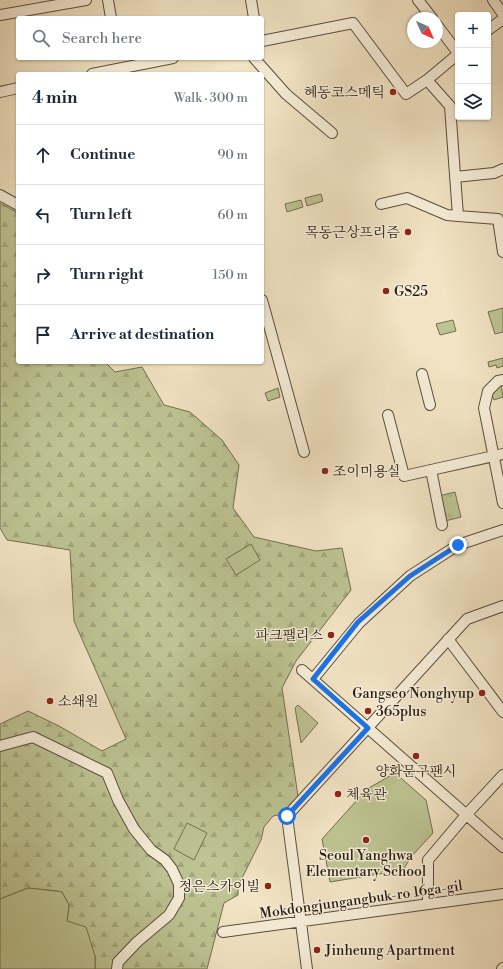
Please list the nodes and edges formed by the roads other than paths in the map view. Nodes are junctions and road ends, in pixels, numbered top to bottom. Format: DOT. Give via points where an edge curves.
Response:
graph roads {
  1 [pos="86,0"];
  2 [pos="108,0"];
  3 [pos="251,0"];
  4 [pos="418,0"];
  5 [pos="493,0"];
  6 [pos="427,12"];
  7 [pos="503,14"];
  8 [pos="0,15"];
  9 [pos="111,16"];
  10 [pos="254,16"];
  11 [pos="503,19"];
  12 [pos="491,28"];
  13 [pos="443,33"];
  14 [pos="264,41"];
  15 [pos="455,50"];
  16 [pos="455,57"];
  17 [pos="118,60"];
  18 [pos="163,60"];
  19 [pos="256,60"];
  20 [pos="119,69"];
  21 [pos="103,72"];
  22 [pos="427,80"];
  23 [pos="16,88"];
  24 [pos="0,92"];
  25 [pos="332,133"];
  26 [pos="503,169"];
  27 [pos="455,177"];
  28 [pos="0,195"];
  29 [pos="16,204"];
  30 [pos="381,204"];
  31 [pos="458,216"];
  32 [pos="502,249"];
  33 [pos="264,307"];
  34 [pos="422,374"];
  35 [pos="503,380"];
  36 [pos="430,405"];
  37 [pos="388,415"];
  38 [pos="304,452"];
  39 [pos="498,455"];
  40 [pos="431,470"];
  41 [pos="503,503"];
  42 [pos="442,525"];
  43 [pos="503,530"];
  44 [pos="503,606"];
  45 [pos="448,639"];
  46 [pos="302,670"];
  47 [pos="313,679"];
  48 [pos="503,712"];
  49 [pos="368,728"];
  50 [pos="0,746"];
  51 [pos="503,775"];
  52 [pos="466,815"];
  53 [pos="503,847"];
  54 [pos="503,894"];
  55 [pos="428,904"];
  56 [pos="302,921"];
  57 [pos="223,932"];
  58 [pos="117,969"];
  59 [pos="307,969"];
  1 -- 8 [label="street"];
  2 -- 9 [label="street"];
  3 -- 10 [label="street"];
  4 -- 6 [label="street"];
  5 -- 7 [label="street"];
  11 -- 12 [label="street"];
  13 -- 15 [label="street"];
  14 -- 22 [label="street" via="353,22 406,94"];
  16 -- 22 [label="street"];
  17 -- 20 [label="street"];
  18 -- 20 [label="street"];
  19 -- 25 [label="street" via="286,94"];
  20 -- 21 [label="street"];
  22 -- 27 [label="street" via="450,106"];
  23 -- 24 [label="street"];
  26 -- 27 [label="street" via="494,173"];
  27 -- 31 [label="street"];
  28 -- 29 [label="street"];
  30 -- 31 [label="street" via="407,198 447,215"];
  31 -- 32 [label="street" via="498,219"];
  33 -- 38 [label="street"];
  34 -- 36 [label="street"];
  35 -- 39 [label="street" via="498,381 488,391 484,408"];
  37 -- 40 [label="street" via="404,476"];
  39 -- 40 [label="street"];
  39 -- 41 [label="street"];
  40 -- 42 [label="street"];
  43 -- 47 [label="street" via="458,545 410,576 358,622"];
  44 -- 45 [label="street" via="467,619"];
  45 -- 48 [label="street"];
  45 -- 49 [label="street"];
  46 -- 47 [label="street"];
  47 -- 49 [label="street"];
  49 -- 52 [label="street"];
  49 -- 56 [label="street" via="287,816"];
  50 -- 58 [label="street" via="33,737 107,773 134,829 150,850 165,860 172,869 179,884 178,898 170,915 137,942 118,962"];
  51 -- 52 [label="street"];
  52 -- 53 [label="street"];
  52 -- 55 [label="street" via="428,860"];
  54 -- 55 [label="street, Mokdongjungangbuk-ro 16ga-gil"];
  55 -- 56 [label="street, Mokdongjungangbuk-ro 16ga-gil"];
  56 -- 57 [label="street, Mokdongjungangbuk-ro 16ga-gil"];
  56 -- 59 [label="street"];
}
